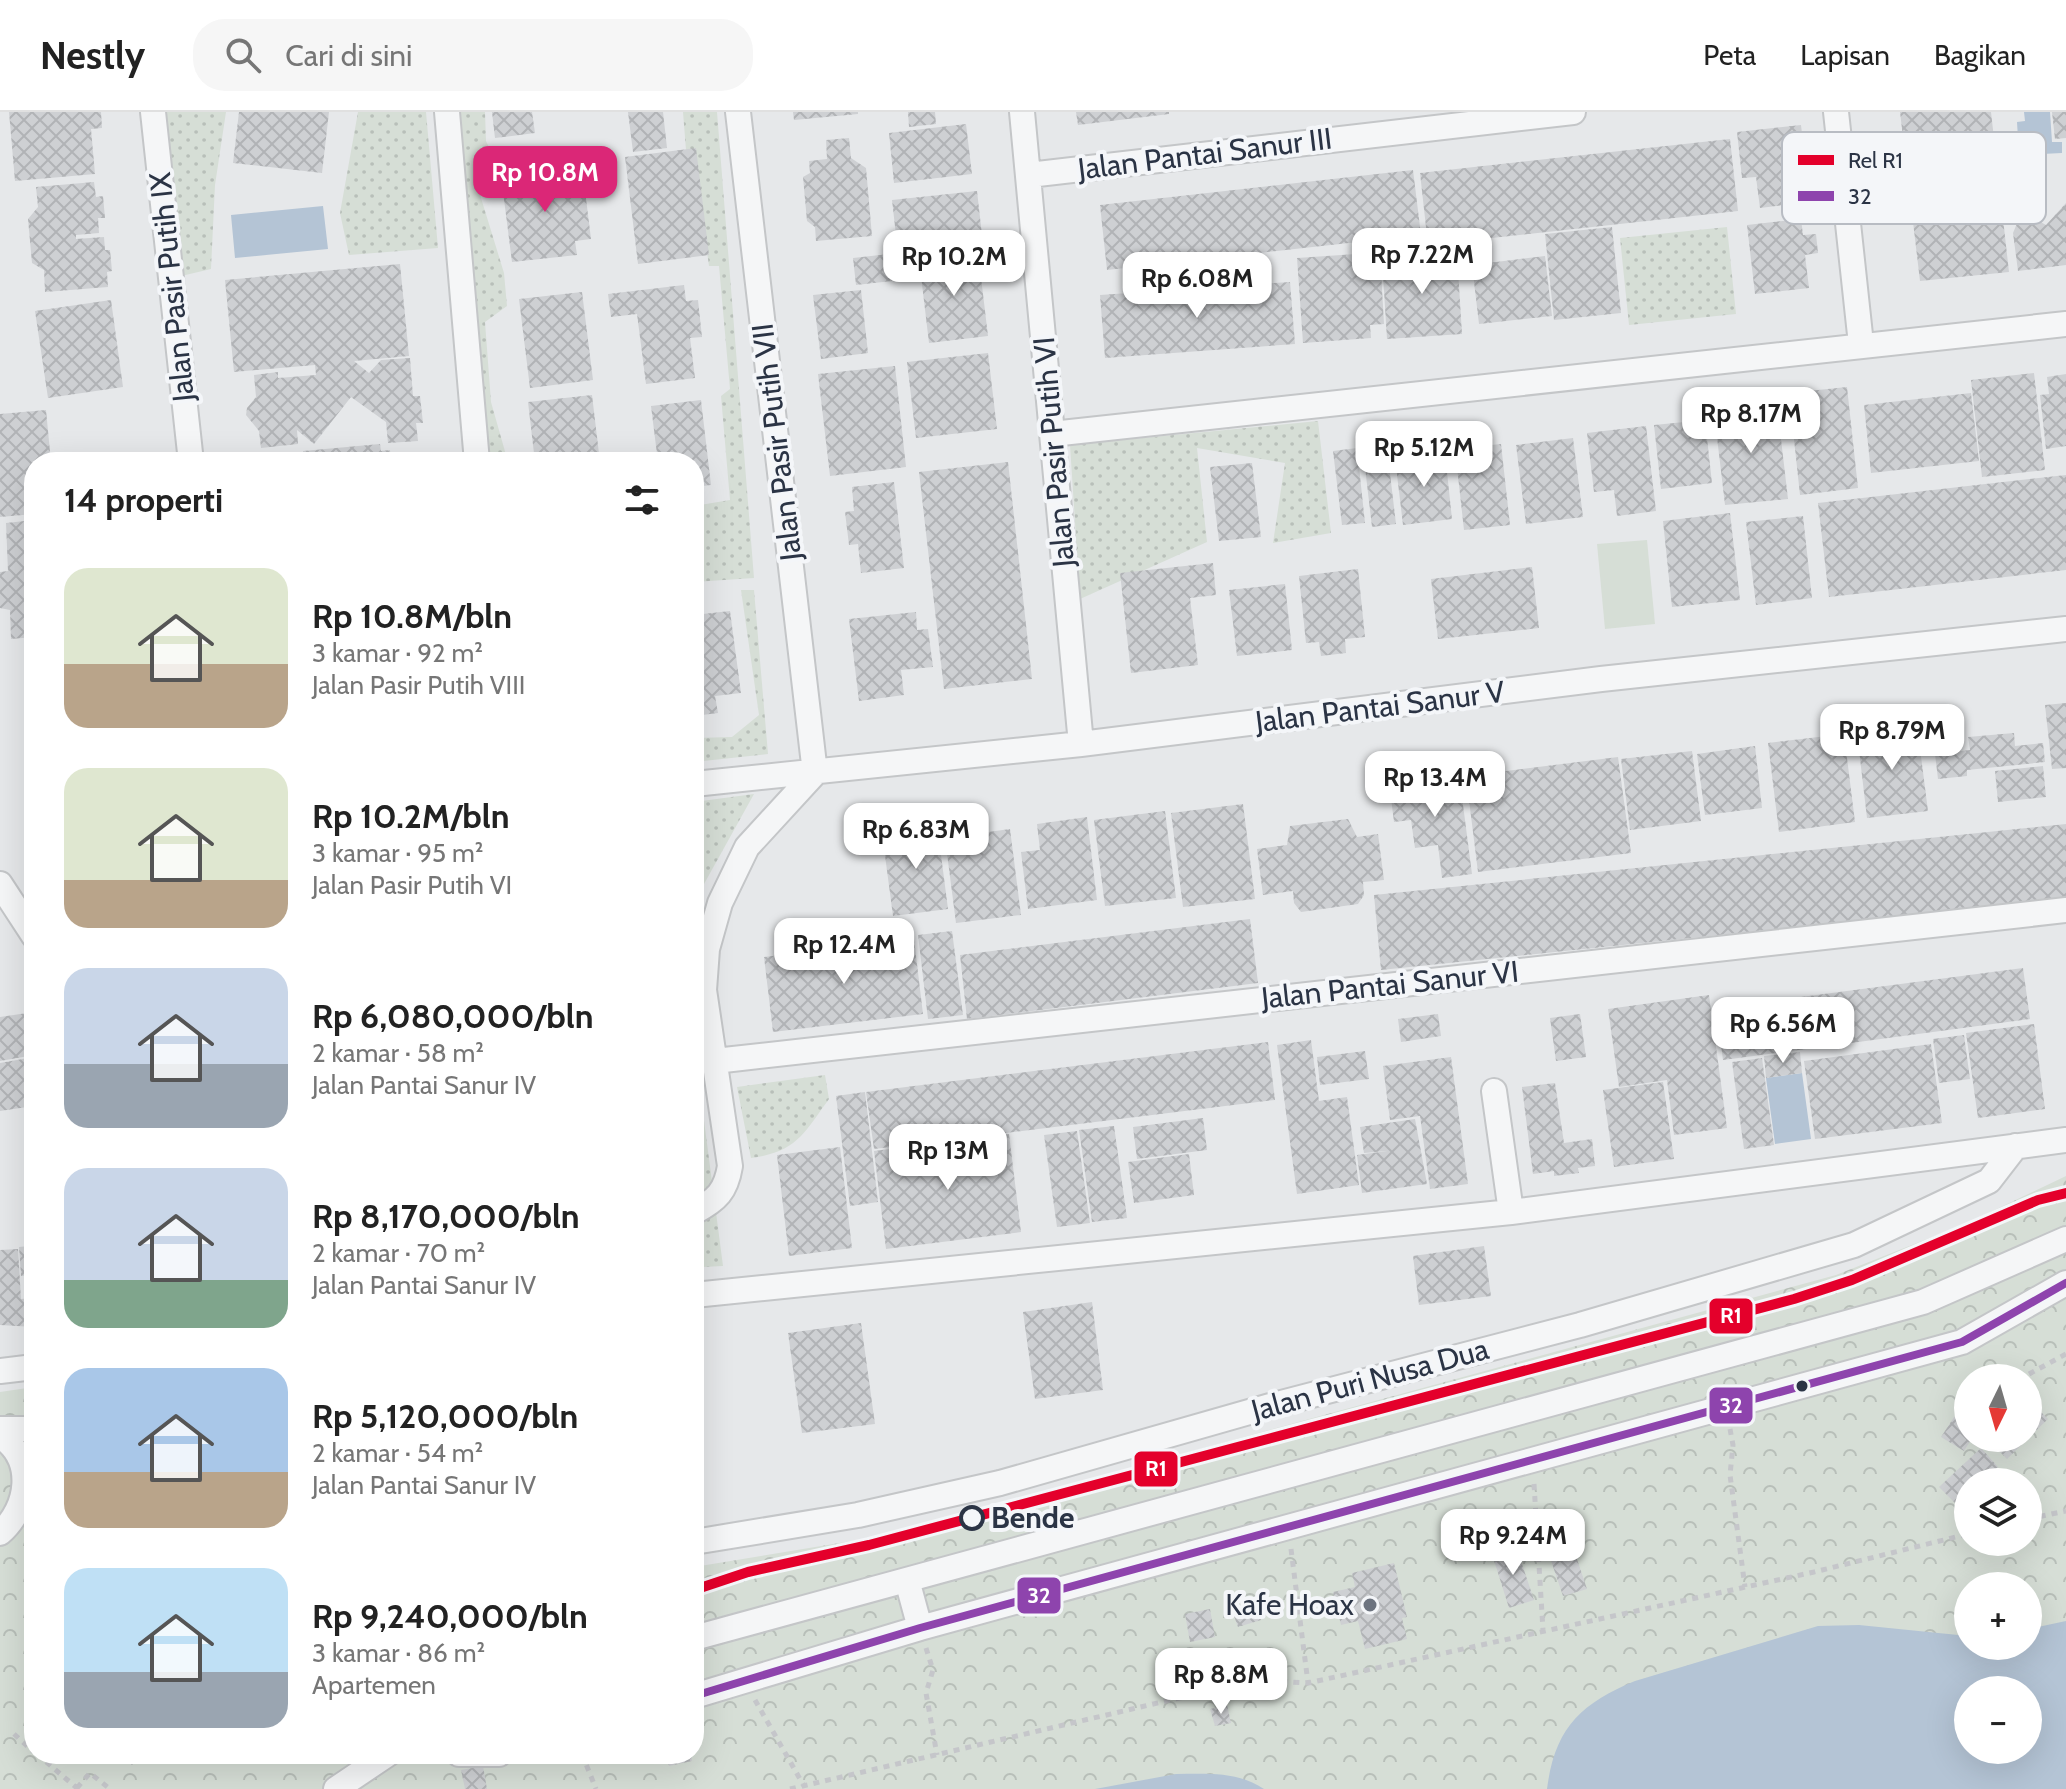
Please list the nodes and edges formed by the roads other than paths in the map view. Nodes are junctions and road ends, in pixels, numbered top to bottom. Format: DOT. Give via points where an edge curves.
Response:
graph roads {
  1 [pos="153,112"];
  2 [pos="447,112"];
  3 [pos="738,112"];
  4 [pos="1022,112"];
  5 [pos="1573,112"];
  6 [pos="1836,112"];
  7 [pos="1838,132"];
  8 [pos="1029,175"];
  9 [pos="1848,224"];
  10 [pos="2066,324"];
  11 [pos="1861,344"];
  12 [pos="1052,434"];
  13 [pos="190,452"];
  14 [pos="476,452"];
  15 [pos="2066,629"];
  16 [pos="1081,744"];
  17 [pos="815,773"];
  18 [pos="704,783"];
  19 [pos="0,884"];
  20 [pos="2066,910"];
  21 [pos="24,921"];
  22 [pos="715,1061"];
  23 [pos="1494,1091"];
  24 [pos="2066,1140"];
  25 [pos="2016,1146"];
  26 [pos="704,1205"];
  27 [pos="1511,1212"];
  28 [pos="2066,1239"];
  29 [pos="2035,1253"];
  30 [pos="2058,1288"];
  31 [pos="704,1294"];
  32 [pos="24,1368"];
  33 [pos="0,1371"];
  34 [pos="0,1429"];
  35 [pos="24,1429"];
  36 [pos="0,1436"];
  37 [pos="24,1478"];
  38 [pos="24,1505"];
  39 [pos="0,1533"];
  40 [pos="704,1540"];
  41 [pos="907,1580"];
  42 [pos="920,1628"];
  43 [pos="704,1635"];
  44 [pos="704,1693"];
  45 [pos="373,1764"];
  46 [pos="336,1789"];
  1 -- 13 [label="street, Jalan Pasir Putih IX"];
  2 -- 14 [label="street"];
  3 -- 17 [label="street, Jalan Pasir Putih VII"];
  4 -- 8 [label="street, Jalan Pasir Putih VI"];
  5 -- 8 [label="street, Jalan Pantai Sanur III"];
  6 -- 7 [label="street"];
  8 -- 12 [label="street, Jalan Pasir Putih VI"];
  9 -- 11 [label="street"];
  10 -- 11 [label="street"];
  11 -- 12 [label="street"];
  12 -- 16 [label="street, Jalan Pasir Putih VI"];
  15 -- 16 [label="street, Jalan Pantai Sanur V" via="1601,679"];
  16 -- 17 [label="street, Jalan Pantai Sanur V"];
  17 -- 18 [label="street, Jalan Pantai Sanur V"];
  17 -- 22 [label="street" via="747,847 720,903 707,949 704,990"];
  19 -- 21 [label="street"];
  20 -- 22 [label="street, Jalan Pantai Sanur VI"];
  22 -- 26 [label="street" via="730,1166 726,1187"];
  23 -- 27 [label="street"];
  24 -- 25 [label="street"];
  25 -- 27 [label="street"];
  25 -- 40 [label="street, Jalan Puri Nusa Dua" via="1989,1181 1839,1249 1000,1483 858,1515"];
  27 -- 31 [label="street"];
  28 -- 29 [label="street"];
  29 -- 30 [label="street"];
  29 -- 41 [label="street" via="1923,1302"];
  30 -- 42 [label="street" via="1962,1342"];
  32 -- 33 [label="street"];
  34 -- 35 [label="street"];
  36 -- 37 [label="street" via="20,1461"];
  38 -- 39 [label="street"];
  41 -- 42 [label="street"];
  41 -- 43 [label="street"];
  42 -- 44 [label="street"];
  45 -- 46 [label="street"];
}
